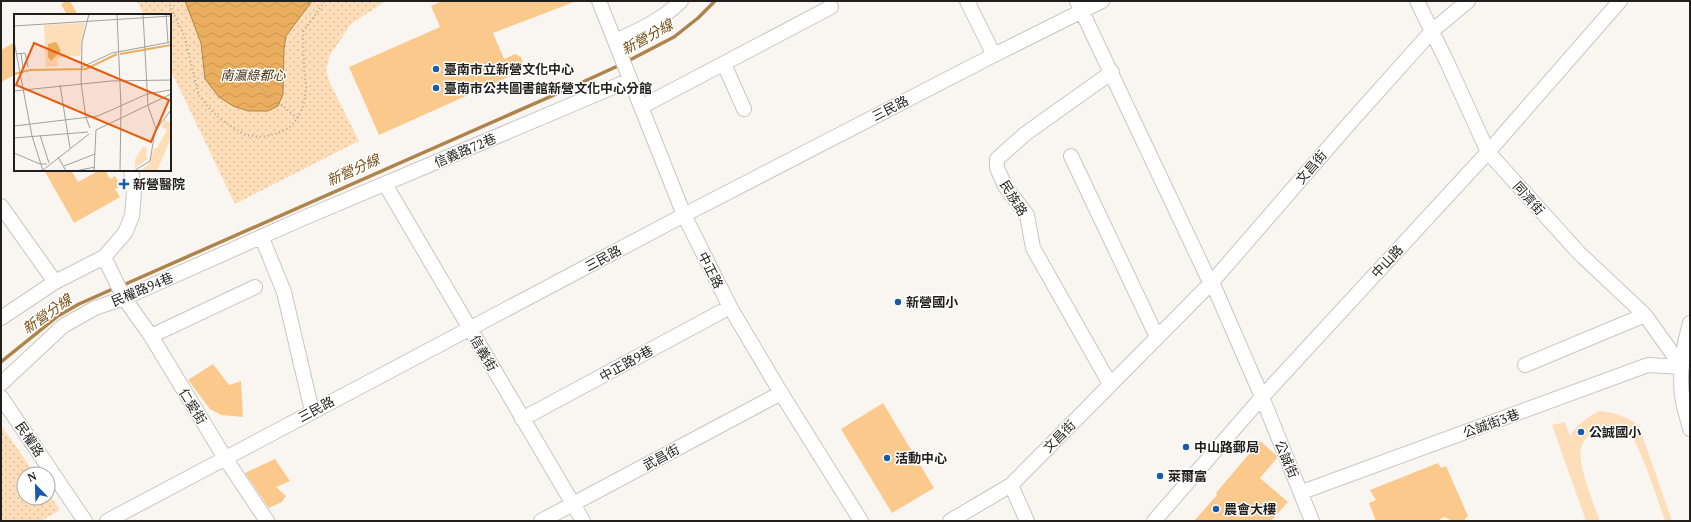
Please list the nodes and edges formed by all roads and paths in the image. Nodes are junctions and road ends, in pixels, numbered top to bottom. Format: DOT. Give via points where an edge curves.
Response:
graph roads {
  1 [pos="168,1"];
  2 [pos="325,1"];
  3 [pos="600,1"];
  4 [pos="681,1"];
  5 [pos="967,1"];
  6 [pos="1102,1"];
  7 [pos="1416,1"];
  8 [pos="1468,1"];
  9 [pos="1620,1"];
  10 [pos="1080,6"];
  11 [pos="831,7"];
  12 [pos="1432,31"];
  13 [pos="616,44"];
  14 [pos="994,55"];
  15 [pos="724,64"];
  16 [pos="1112,72"];
  17 [pos="628,76"];
  18 [pos="253,82"];
  19 [pos="641,107"];
  20 [pos="744,109"];
  21 [pos="298,118"];
  22 [pos="1488,152"];
  23 [pos="1071,156"];
  24 [pos="131,171"];
  25 [pos="385,184"];
  26 [pos="1,206"];
  27 [pos="684,215"];
  28 [pos="299,220"];
  29 [pos="262,238"];
  30 [pos="104,257"];
  31 [pos="55,282"];
  32 [pos="1212,282"];
  33 [pos="255,287"];
  34 [pos="122,295"];
  35 [pos="730,307"];
  36 [pos="2,314"];
  37 [pos="1645,315"];
  38 [pos="1690,323"];
  39 [pos="469,328"];
  40 [pos="151,336"];
  41 [pos="1157,337"];
  42 [pos="1525,365"];
  43 [pos="1682,367"];
  44 [pos="1,384"];
  45 [pos="1110,384"];
  46 [pos="781,394"];
  47 [pos="1,397"];
  48 [pos="1262,397"];
  49 [pos="312,411"];
  50 [pos="522,419"];
  51 [pos="1690,428"];
  52 [pos="225,458"];
  53 [pos="1011,485"];
  54 [pos="1302,492"];
  55 [pos="573,504"];
  56 [pos="85,521"];
  57 [pos="107,521"];
  58 [pos="267,521"];
  59 [pos="541,521"];
  60 [pos="583,521"];
  61 [pos="861,521"];
  62 [pos="950,521"];
  63 [pos="1028,521"];
  64 [pos="1154,521"];
  65 [pos="1312,521"];
  1 -- 21 [label="path" via="185,38 199,95 220,119 245,136 262,137 289,128"];
  2 -- 21 [label="path" via="303,32 306,86 304,104"];
  3 -- 13 [label="street, 中正路"];
  4 -- 13 [label="street" via="658,20"];
  5 -- 14 [label="street"];
  6 -- 10 [label="street, 三民路"];
  7 -- 12 [label="street, 同濟街"];
  8 -- 12 [label="street, 文昌街"];
  9 -- 22 [label="street, 中山路"];
  10 -- 14 [label="street, 三民路"];
  10 -- 16 [label="street"];
  11 -- 15 [label="street"];
  12 -- 22 [label="street, 同濟街"];
  12 -- 32 [label="street, 文昌街"];
  13 -- 17 [label="street, 中正路"];
  14 -- 27 [label="street, 三民路"];
  15 -- 19 [label="street"];
  15 -- 20 [label="street"];
  16 -- 32 [label="street"];
  16 -- 45 [label="street, 民族路" via="1025,134 997,159 997,168 1005,186 1027,215 1033,248"];
  17 -- 19 [label="street, 中正路"];
  17 -- 25 [label="street, 信義路72巷"];
  18 -- 21 [label="path"];
  19 -- 27 [label="street, 中正路"];
  22 -- 37 [label="street, 同濟街" via="1579,253"];
  22 -- 48 [label="street, 中山路"];
  23 -- 41 [label="street"];
  24 -- 30 [label="street" via="134,192 132,216 125,233"];
  25 -- 28 [label="street, 信義路72巷"];
  25 -- 39 [label="street, 信義街"];
  26 -- 31 [label="street"];
  27 -- 35 [label="street, 中正路"];
  27 -- 39 [label="street, 三民路"];
  28 -- 29 [label="street, 民權路94巷"];
  29 -- 34 [label="street, 民權路94巷"];
  29 -- 49 [label="street" via="284,292"];
  30 -- 31 [label="street"];
  30 -- 34 [label="street, 仁愛街"];
  31 -- 36 [label="street"];
  32 -- 41 [label="street, 文昌街"];
  32 -- 48 [label="street"];
  33 -- 40 [label="street"];
  34 -- 40 [label="street, 仁愛街"];
  34 -- 44 [label="street, 民權路94巷" via="63,326"];
  35 -- 46 [label="street, 中正路"];
  35 -- 50 [label="street, 中正路9巷"];
  37 -- 42 [label="street"];
  37 -- 43 [label="street, 同濟街"];
  38 -- 43 [label="street"];
  39 -- 49 [label="street, 三民路"];
  39 -- 50 [label="street, 信義街"];
  40 -- 52 [label="street, 仁愛街"];
  41 -- 45 [label="street, 文昌街"];
  43 -- 51 [label="street" via="1683,402"];
  43 -- 54 [label="street, 公誠街3巷" via="1648,365"];
  45 -- 53 [label="street, 文昌街"];
  46 -- 55 [label="street, 武昌街"];
  46 -- 61 [label="street, 中正路"];
  47 -- 56 [label="street, 民權路"];
  48 -- 54 [label="street, 公誠街"];
  48 -- 64 [label="street, 中山路"];
  49 -- 52 [label="street, 三民路"];
  50 -- 55 [label="street, 信義街"];
  52 -- 57 [label="street, 三民路"];
  52 -- 58 [label="street, 仁愛街"];
  53 -- 62 [label="street, 文昌街"];
  53 -- 63 [label="street"];
  54 -- 65 [label="street, 公誠街"];
  55 -- 59 [label="street, 武昌街"];
  55 -- 60 [label="street, 信義街"];
}
